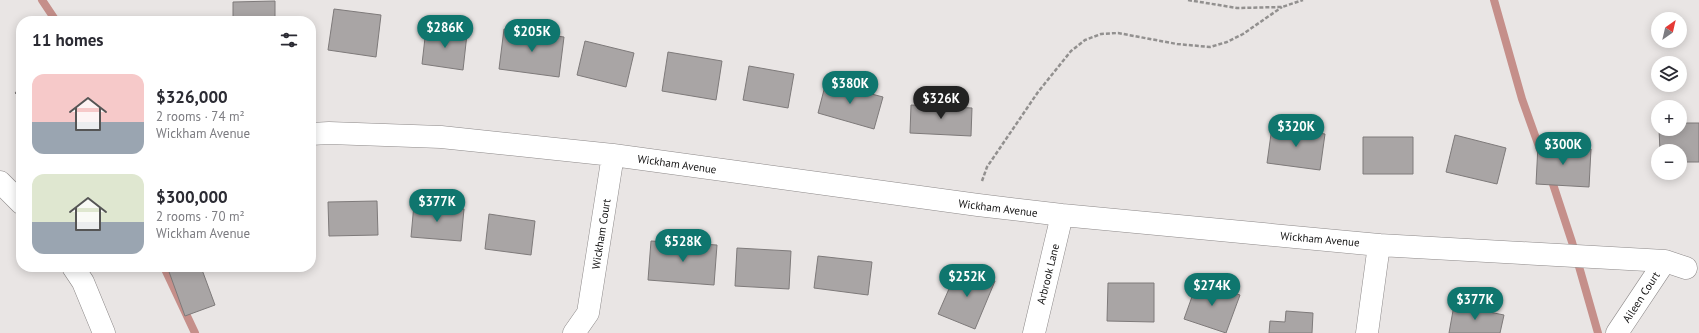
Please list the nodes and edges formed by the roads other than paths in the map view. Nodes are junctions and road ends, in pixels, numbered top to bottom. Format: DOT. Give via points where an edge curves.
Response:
graph roads {
  1 [pos="316,133"];
  2 [pos="613,155"];
  3 [pos="0,182"];
  4 [pos="16,198"];
  5 [pos="1062,215"];
  6 [pos="1380,245"];
  7 [pos="1665,261"];
  8 [pos="1686,268"];
  9 [pos="77,272"];
  10 [pos="588,313"];
  11 [pos="104,333"];
  12 [pos="574,333"];
  13 [pos="596,333"];
  14 [pos="1034,333"];
  15 [pos="1367,333"];
  16 [pos="1617,333"];
  1 -- 2 [label="street, Wickham Avenue" via="441,137"];
  2 -- 5 [label="street, Wickham Avenue" via="978,206"];
  2 -- 10 [label="street, Wickham Court"];
  3 -- 4 [label="street"];
  5 -- 6 [label="street, Wickham Avenue"];
  5 -- 14 [label="street, Arbrook Lane"];
  6 -- 7 [label="street, Wickham Avenue"];
  6 -- 15 [label="street"];
  7 -- 8 [label="street, Wickham Avenue"];
  7 -- 16 [label="street, Aileen Court"];
  9 -- 11 [label="street" via="84,282"];
  10 -- 12 [label="street, Wickham Court"];
  10 -- 13 [label="street"];
}
